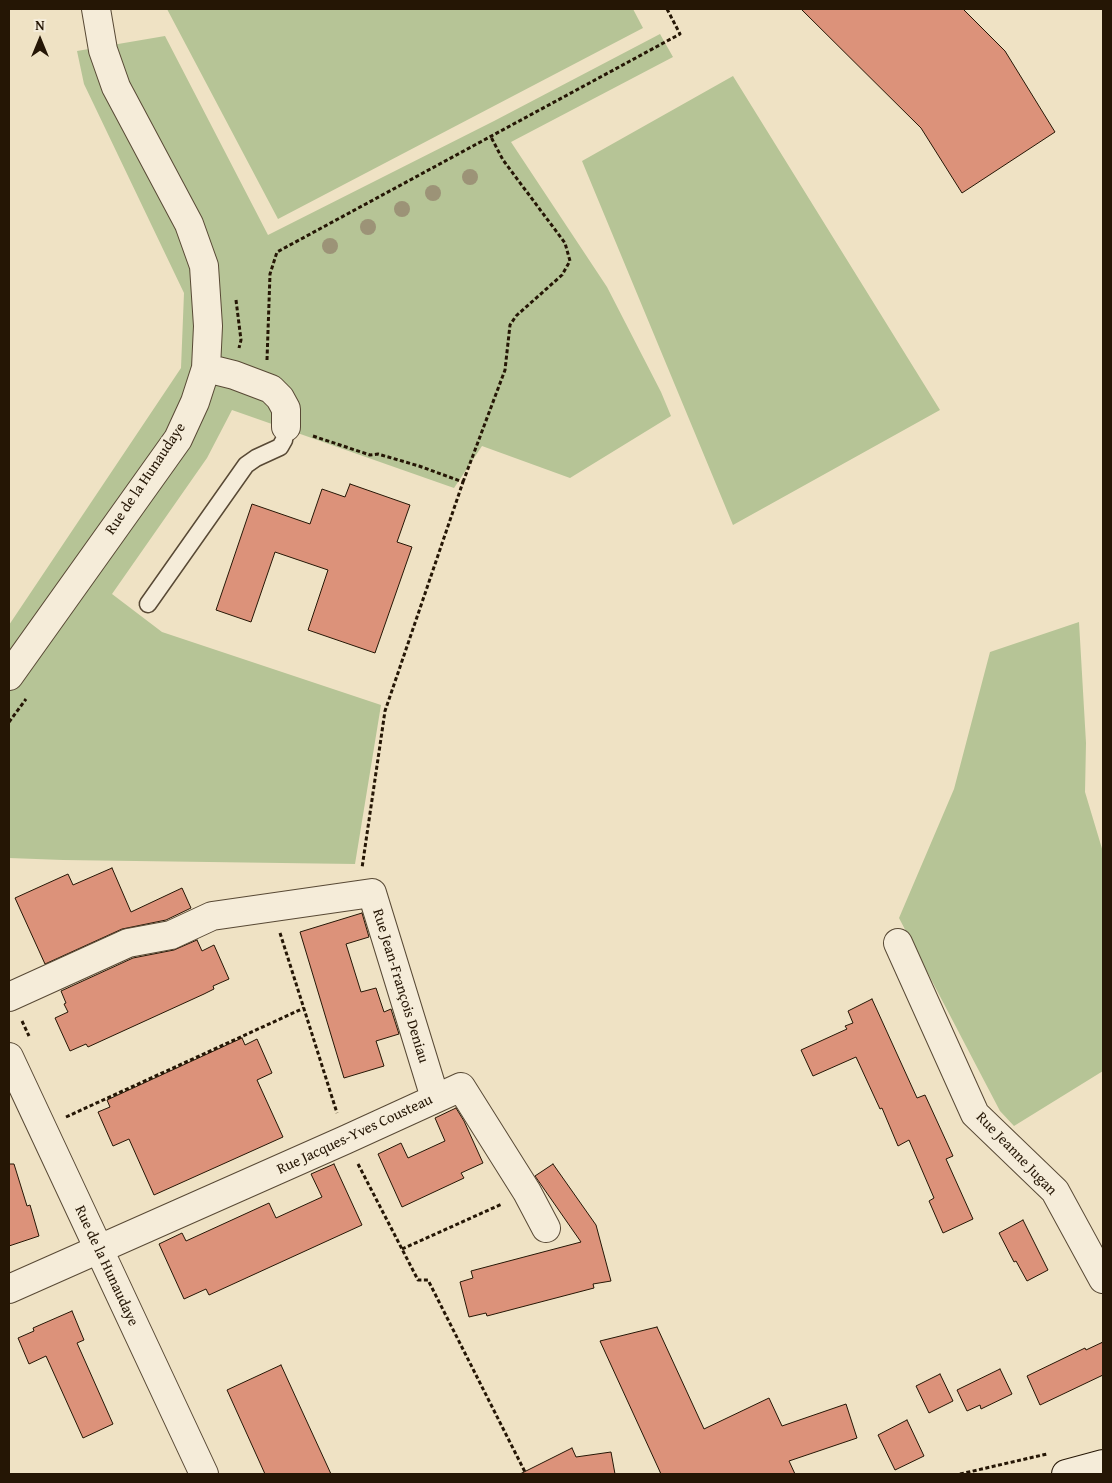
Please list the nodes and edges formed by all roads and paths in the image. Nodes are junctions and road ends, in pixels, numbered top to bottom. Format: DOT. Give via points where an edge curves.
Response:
graph roads {
  1 [pos="96,9"];
  2 [pos="666,9"];
  3 [pos="490,136"];
  4 [pos="206,368"];
  5 [pos="234,375"];
  6 [pos="286,426"];
  7 [pos="463,482"];
  8 [pos="148,604"];
  9 [pos="9,676"];
  10 [pos="365,895"];
  11 [pos="272,908"];
  12 [pos="898,943"];
  13 [pos="9,997"];
  14 [pos="304,1008"];
  15 [pos="9,1057"];
  16 [pos="435,1098"];
  17 [pos="42,1128"];
  18 [pos="345,1140"];
  19 [pos="527,1192"];
  20 [pos="546,1228"];
  21 [pos="402,1249"];
  22 [pos="99,1250"];
  23 [pos="1103,1279"];
  24 [pos="9,1289"];
  25 [pos="1061,1463"];
  26 [pos="1103,1464"];
  27 [pos="204,1474"];
  28 [pos="526,1474"];
  29 [pos="960,1474"];
  1 -- 4 [label="street, Rue de la Hunaudaye" via="103,50 116,87 188,224 204,266 208,326"];
  2 -- 3 [label="path" via="680,34"];
  3 -- 5 [label="path" via="277,252 270,274 267,366"];
  3 -- 7 [label="path" via="503,160 565,243 570,261 562,275 510,325 506,370"];
  4 -- 5 [label="street"];
  4 -- 9 [label="street, Rue de la Hunaudaye" via="178,439"];
  5 -- 6 [label="street" via="257,382 276,393 286,409"];
  6 -- 7 [label="path"];
  6 -- 8 [label="lane" via="280,447 246,466"];
  7 -- 10 [label="path" via="385,711"];
  10 -- 11 [label="street, Rue Jean-François Deniau"];
  10 -- 16 [label="street, Rue Jean-François Deniau"];
  11 -- 13 [label="street, Rue Jean-François Deniau" via="212,916 172,935 128,943"];
  11 -- 14 [label="path"];
  12 -- 23 [label="street, Rue Jeanne Jugan" via="976,1114 1055,1191"];
  14 -- 17 [label="path"];
  14 -- 18 [label="path"];
  15 -- 17 [label="street, Rue de la Hunaudaye"];
  16 -- 18 [label="street, Rue Jacques-Yves Cousteau"];
  16 -- 19 [label="street, Rue Jacques-Yves Cousteau" via="461,1087"];
  17 -- 22 [label="street, Rue de la Hunaudaye"];
  18 -- 21 [label="path"];
  18 -- 22 [label="street, Rue Jacques-Yves Cousteau"];
  19 -- 20 [label="street, Rue Jacques-Yves Cousteau"];
  19 -- 21 [label="path"];
  21 -- 28 [label="path" via="418,1280 428,1280"];
  22 -- 24 [label="street, Rue Jacques-Yves Cousteau"];
  22 -- 27 [label="street, Rue de la Hunaudaye"];
  25 -- 26 [label="street"];
  25 -- 29 [label="path"];
}
